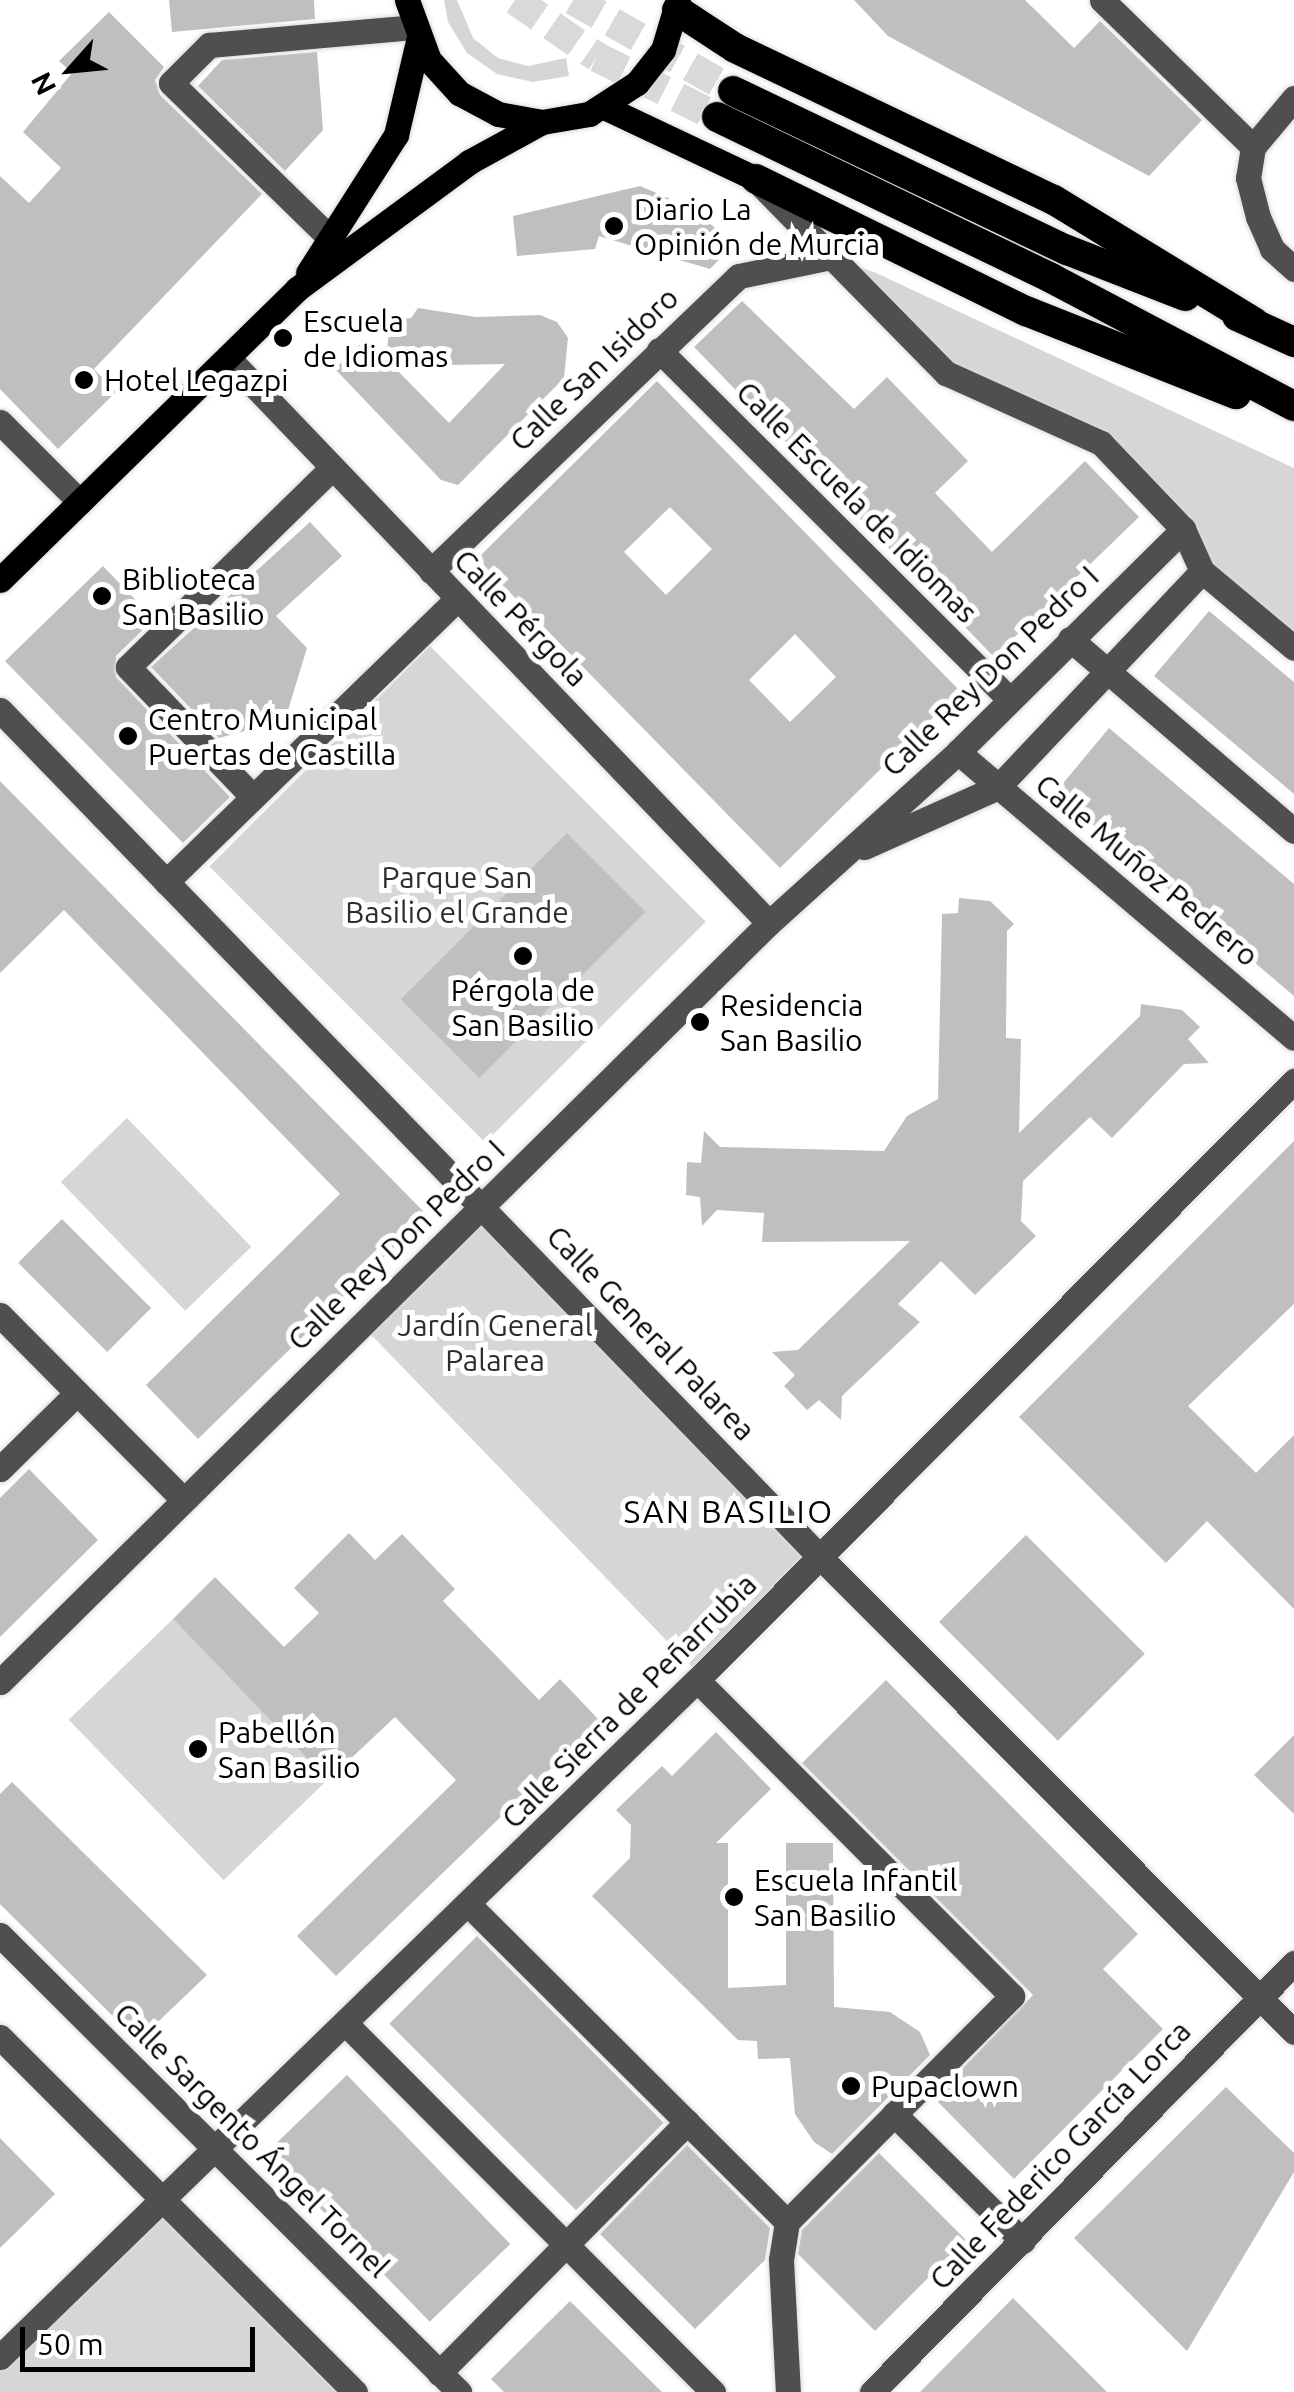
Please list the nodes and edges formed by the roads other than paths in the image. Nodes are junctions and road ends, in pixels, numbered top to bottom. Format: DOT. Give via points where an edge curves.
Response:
graph roads {
  1 [pos="407,0"];
  2 [pos="1103,1"];
  3 [pos="677,5"];
  4 [pos="416,34"];
  5 [pos="1294,98"];
  6 [pos="604,108"];
  7 [pos="542,122"];
  8 [pos="1253,147"];
  9 [pos="756,179"];
  10 [pos="330,238"];
  11 [pos="826,258"];
  12 [pos="1294,269"];
  13 [pos="297,290"];
  14 [pos="1254,322"];
  15 [pos="1294,342"];
  16 [pos="660,350"];
  17 [pos="228,358"];
  18 [pos="1294,406"];
  19 [pos="1294,417"];
  20 [pos="0,422"];
  21 [pos="332,468"];
  22 [pos="80,502"];
  23 [pos="1183,529"];
  24 [pos="431,571"];
  25 [pos="1202,571"];
  26 [pos="0,580"];
  27 [pos="457,598"];
  28 [pos="1070,639"];
  29 [pos="1294,648"];
  30 [pos="1108,672"];
  31 [pos="1009,699"];
  32 [pos="0,710"];
  33 [pos="958,752"];
  34 [pos="998,787"];
  35 [pos="252,796"];
  36 [pos="1294,831"];
  37 [pos="841,858"];
  38 [pos="166,882"];
  39 [pos="769,923"];
  40 [pos="1294,1038"];
  41 [pos="1294,1081"];
  42 [pos="484,1204"];
  43 [pos="0,1315"];
  44 [pos="76,1394"];
  45 [pos="0,1469"];
  46 [pos="183,1499"];
  47 [pos="820,1558"];
  48 [pos="698,1680"];
  49 [pos="0,1682"];
  50 [pos="468,1905"];
  51 [pos="0,1935"];
  52 [pos="1294,1963"];
  53 [pos="1260,1998"];
  54 [pos="346,2024"];
  55 [pos="1294,2032"];
  56 [pos="0,2037"];
  57 [pos="894,2114"];
  58 [pos="688,2122"];
  59 [pos="217,2151"];
  60 [pos="165,2202"];
  61 [pos="786,2222"];
  62 [pos="1023,2240"];
  63 [pos="565,2243"];
  64 [pos="0,2357"];
  65 [pos="439,2372"];
  66 [pos="355,2392"];
  67 [pos="459,2392"];
  68 [pos="713,2392"];
  69 [pos="788,2392"];
  70 [pos="872,2392"];
  1 -- 4 [label="main road"];
  2 -- 8 [label="street"];
  3 -- 6 [label="main road" via="652,68"];
  3 -- 14 [label="highway" via="735,48 1054,200"];
  4 -- 7 [label="main road" via="442,78 478,105"];
  4 -- 10 [label="main road" via="396,134"];
  4 -- 10 [label="street" via="208,44 171,83"];
  5 -- 8 [label="street"];
  6 -- 7 [label="main road"];
  6 -- 9 [label="main road"];
  7 -- 13 [label="main road" via="470,162"];
  8 -- 12 [label="street" via="1248,178 1258,217 1272,248"];
  9 -- 11 [label="street"];
  9 -- 19 [label="highway" via="1026,311"];
  10 -- 13 [label="main road"];
  11 -- 16 [label="street, Calle San Isidoro" via="739,276"];
  11 -- 23 [label="street" via="946,373 1100,443"];
  13 -- 17 [label="main road"];
  14 -- 15 [label="highway"];
  14 -- 18 [label="highway" via="724,104"];
  16 -- 24 [label="street, Calle San Isidoro"];
  16 -- 31 [label="street, Calle Escuela de Idiomas"];
  17 -- 21 [label="street, Calle Pérgola"];
  17 -- 22 [label="main road"];
  20 -- 22 [label="street"];
  21 -- 24 [label="street, Calle Pérgola"];
  21 -- 35 [label="street" via="128,666"];
  22 -- 26 [label="main road"];
  23 -- 25 [label="street"];
  23 -- 28 [label="street, Calle Rey Don Pedro I"];
  24 -- 27 [label="street, Calle Pérgola"];
  25 -- 29 [label="street"];
  25 -- 30 [label="street, Calle Rey Don Pedro I"];
  27 -- 35 [label="street"];
  27 -- 39 [label="street, Calle Pérgola"];
  28 -- 30 [label="street"];
  28 -- 31 [label="street, Calle Rey Don Pedro I"];
  30 -- 34 [label="street, Calle Rey Don Pedro I"];
  30 -- 36 [label="street"];
  31 -- 33 [label="street, Calle Rey Don Pedro I"];
  32 -- 38 [label="street, Calle General Palarea"];
  33 -- 34 [label="street, Calle Muñoz Pedrero"];
  33 -- 37 [label="street, Calle Rey Don Pedro I"];
  34 -- 37 [label="street, Calle Rey Don Pedro I"];
  34 -- 40 [label="street, Calle Muñoz Pedrero"];
  35 -- 38 [label="street"];
  37 -- 39 [label="street, Calle Rey Don Pedro I"];
  38 -- 42 [label="street, Calle General Palarea"];
  39 -- 42 [label="street, Calle Rey Don Pedro I"];
  41 -- 47 [label="street, Calle Sierra de Peñarrubia"];
  42 -- 46 [label="street, Calle Rey Don Pedro I"];
  42 -- 47 [label="street, Calle General Palarea"];
  43 -- 44 [label="street"];
  44 -- 45 [label="street"];
  44 -- 46 [label="street"];
  46 -- 49 [label="street, Calle Rey Don Pedro I"];
  47 -- 48 [label="street, Calle Sierra de Peñarrubia"];
  47 -- 53 [label="street, Calle General Palarea"];
  48 -- 50 [label="street, Calle Sierra de Peñarrubia"];
  48 -- 57 [label="street" via="1012,1996"];
  50 -- 54 [label="street, Calle Sierra de Peñarrubia"];
  50 -- 58 [label="street"];
  51 -- 59 [label="street, Calle Sargento Ángel Tornel"];
  52 -- 53 [label="street, Calle Federico García Lorca"];
  53 -- 55 [label="street, Calle General Palarea"];
  53 -- 62 [label="street, Calle Federico García Lorca"];
  54 -- 59 [label="street, Calle Sierra de Peñarrubia"];
  54 -- 63 [label="street"];
  56 -- 60 [label="street"];
  57 -- 61 [label="street"];
  57 -- 62 [label="street"];
  58 -- 61 [label="street"];
  58 -- 63 [label="street"];
  59 -- 60 [label="street, Calle Sierra de Peñarrubia"];
  59 -- 65 [label="street, Calle Sargento Ángel Tornel"];
  60 -- 64 [label="street, Calle Sierra de Peñarrubia"];
  60 -- 66 [label="street"];
  61 -- 69 [label="street"];
  62 -- 70 [label="street, Calle Federico García Lorca"];
  63 -- 65 [label="street"];
  63 -- 68 [label="street"];
  65 -- 67 [label="street, Calle Sargento Ángel Tornel"];
}
